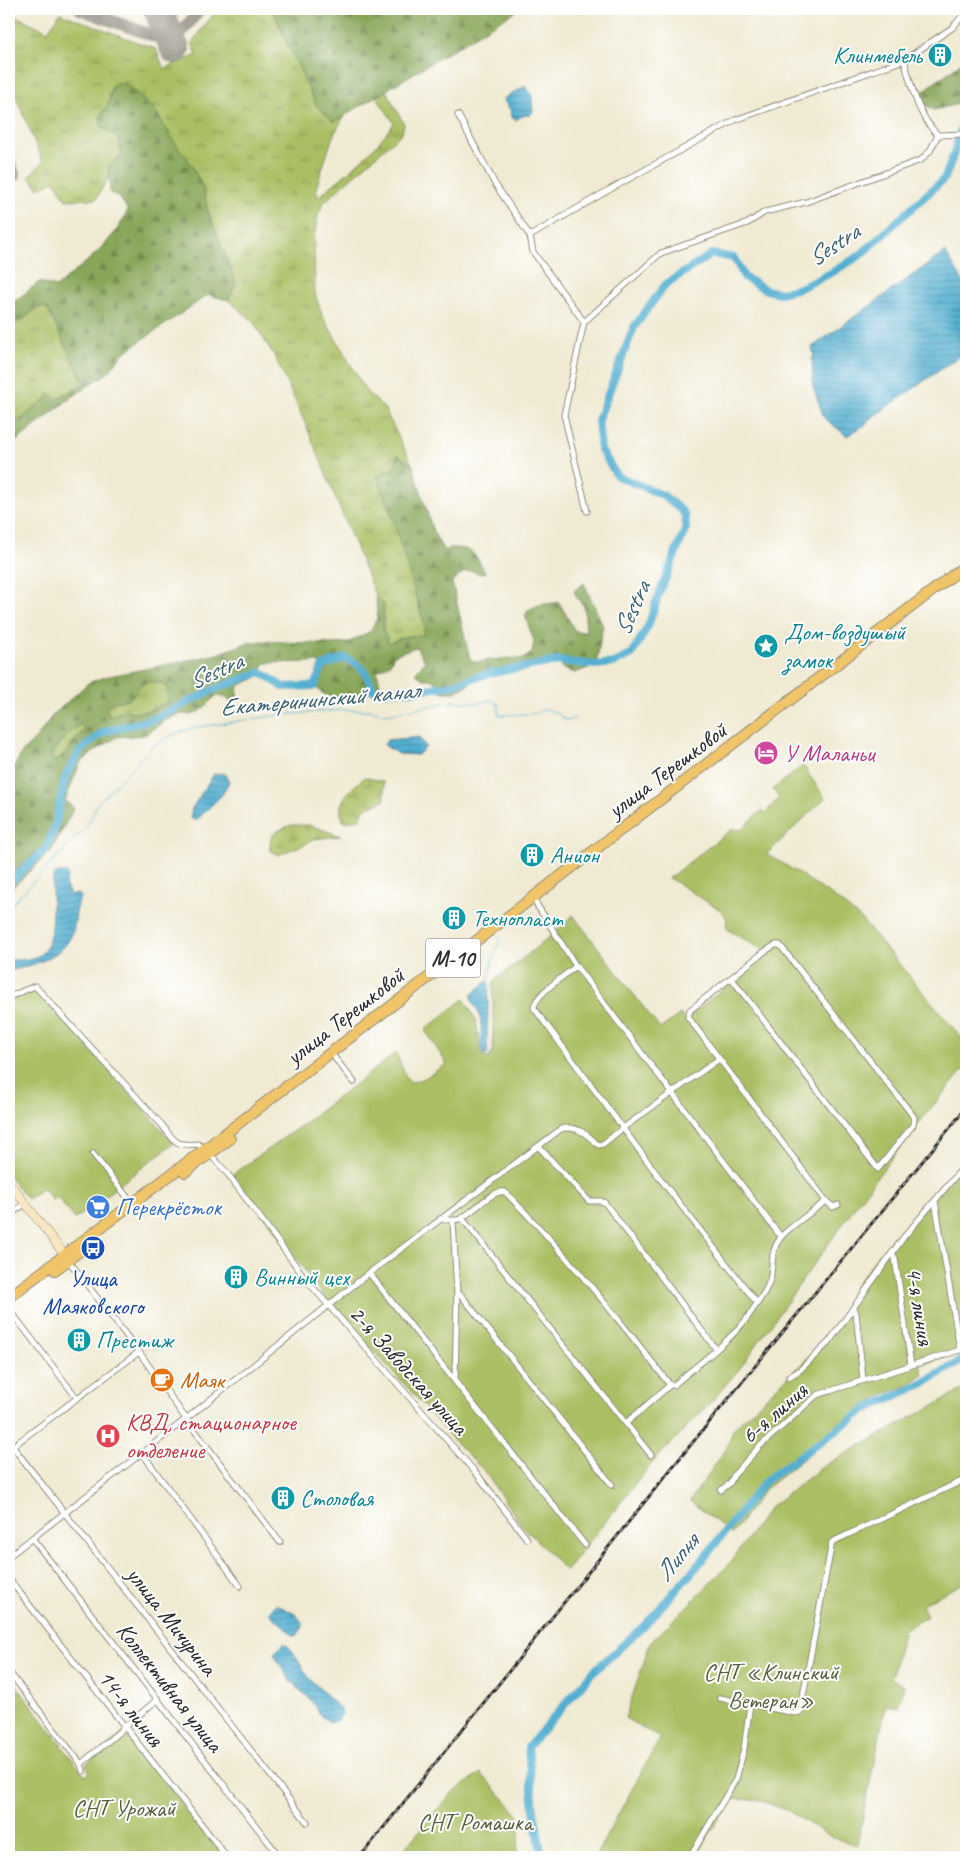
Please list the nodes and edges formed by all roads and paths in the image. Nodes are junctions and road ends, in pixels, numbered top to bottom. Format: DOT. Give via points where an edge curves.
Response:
graph roads {
  1 [pos="966,12"];
  2 [pos="904,60"];
  3 [pos="458,115"];
  4 [pos="966,134"];
  5 [pos="938,135"];
  6 [pos="530,236"];
  7 [pos="584,322"];
  8 [pos="587,511"];
  9 [pos="966,565"];
  10 [pos="966,574"];
  11 [pos="535,902"];
  12 [pos="576,966"];
  13 [pos="732,979"];
  14 [pos="9,998"];
  15 [pos="334,1058"];
  16 [pos="719,1059"];
  17 [pos="354,1082"];
  18 [pos="672,1094"];
  19 [pos="623,1128"];
  20 [pos="539,1147"];
  21 [pos="207,1151"];
  22 [pos="93,1154"];
  23 [pos="966,1164"];
  24 [pos="9,1182"];
  25 [pos="826,1201"];
  26 [pos="934,1201"];
  27 [pos="132,1203"];
  28 [pos="25,1204"];
  29 [pos="838,1205"];
  30 [pos="9,1215"];
  31 [pos="462,1218"];
  32 [pos="440,1219"];
  33 [pos="454,1220"];
  34 [pos="781,1237"];
  35 [pos="892,1253"];
  36 [pos="66,1257"];
  37 [pos="369,1274"];
  38 [pos="457,1293"];
  39 [pos="9,1297"];
  40 [pos="757,1303"];
  41 [pos="9,1305"];
  42 [pos="328,1306"];
  43 [pos="853,1308"];
  44 [pos="9,1309"];
  45 [pos="966,1348"];
  46 [pos="716,1349"];
  47 [pos="960,1350"];
  48 [pos="138,1352"];
  49 [pos="911,1365"];
  50 [pos="789,1377"];
  51 [pos="863,1379"];
  52 [pos="455,1380"];
  53 [pos="670,1385"];
  54 [pos="76,1398"];
  55 [pos="186,1419"];
  56 [pos="626,1423"];
  57 [pos="10,1446"];
  58 [pos="142,1453"];
  59 [pos="651,1455"];
  60 [pos="966,1479"];
  61 [pos="612,1485"];
  62 [pos="721,1490"];
  63 [pos="64,1512"];
  64 [pos="32,1538"];
  65 [pos="527,1539"];
  66 [pos="280,1542"];
  67 [pos="585,1545"];
  68 [pos="9,1556"];
  69 [pos="9,1579"];
  70 [pos="240,1586"];
  71 [pos="9,1672"];
  72 [pos="720,1698"];
  73 [pos="158,1699"];
  74 [pos="750,1704"];
  75 [pos="124,1727"];
  76 [pos="81,1764"];
  77 [pos="83,1772"];
  78 [pos="307,1822"];
  79 [pos="227,1857"];
  80 [pos="280,1857"];
  81 [pos="690,1857"];
  1 -- 2 [label="street" via="952,28"];
  2 -- 5 [label="street" via="919,109 927,125"];
  2 -- 6 [label="street" via="735,120"];
  3 -- 6 [label="street" via="495,184"];
  4 -- 5 [label="street"];
  5 -- 7 [label="street" via="921,160 806,202 765,212 748,223 661,253"];
  6 -- 7 [label="street" via="533,252"];
  7 -- 8 [label="street" via="564,415"];
  9 -- 21 [label="highway, улица Терешковой / М-10"];
  10 -- 11 [label="highway, улица Терешковой / М-10"];
  11 -- 12 [label="street"];
  11 -- 15 [label="highway, улица Терешковой / М-10"];
  12 -- 18 [label="street"];
  12 -- 19 [label="street" via="540,996 534,1008"];
  13 -- 13 [label="street" via="764,952 780,945 914,1117 913,1124 878,1169"];
  13 -- 16 [label="street" via="688,1014"];
  14 -- 21 [label="street" via="35,986 176,1143 198,1144"];
  15 -- 17 [label="street"];
  15 -- 21 [label="highway, улица Терешковой / М-10"];
  16 -- 18 [label="street"];
  16 -- 25 [label="street"];
  18 -- 19 [label="street"];
  18 -- 34 [label="street"];
  19 -- 20 [label="street" via="604,1144 598,1145 585,1133 561,1129"];
  19 -- 40 [label="street"];
  20 -- 32 [label="street"];
  20 -- 46 [label="street" via="589,1201 605,1203"];
  21 -- 27 [label="highway, улица Терешковой / М-10"];
  21 -- 36 [label="highway, улица Терешковой / М-10"];
  21 -- 42 [label="street, 2-я Заводская улица"];
  22 -- 27 [label="street"];
  23 -- 26 [label="street"];
  24 -- 28 [label="street"];
  25 -- 29 [label="street" via="833,1207"];
  25 -- 34 [label="street"];
  26 -- 35 [label="street"];
  26 -- 47 [label="street"];
  27 -- 36 [label="highway, улица Терешковой / М-10"];
  28 -- 30 [label="street"];
  28 -- 36 [label="street"];
  31 -- 33 [label="street"];
  31 -- 53 [label="street" via="497,1192 506,1192 544,1231"];
  31 -- 56 [label="street"];
  32 -- 33 [label="street"];
  32 -- 37 [label="street"];
  33 -- 38 [label="street"];
  34 -- 40 [label="street" via="771,1262 772,1274 768,1285"];
  35 -- 43 [label="street"];
  35 -- 49 [label="street, 4-я линия" via="896,1258"];
  36 -- 39 [label="highway, улица Терешковой / М-10"];
  36 -- 41 [label="highway, улица Терешковой / М-10"];
  36 -- 48 [label="street"];
  37 -- 42 [label="street"];
  37 -- 52 [label="street"];
  38 -- 52 [label="street"];
  38 -- 61 [label="street"];
  40 -- 46 [label="street"];
  42 -- 55 [label="street"];
  42 -- 65 [label="street, 2-я Заводская улица" via="476,1473"];
  43 -- 50 [label="street" via="825,1346"];
  43 -- 51 [label="street"];
  44 -- 54 [label="street"];
  45 -- 47 [label="street, 6-я линия"];
  46 -- 53 [label="street"];
  47 -- 49 [label="street, 6-я линия"];
  48 -- 54 [label="street"];
  48 -- 55 [label="street"];
  49 -- 51 [label="street, 6-я линия"];
  51 -- 62 [label="street, 6-я линия" via="814,1397 759,1447"];
  52 -- 67 [label="street"];
  53 -- 56 [label="street"];
  54 -- 57 [label="street"];
  55 -- 58 [label="street"];
  55 -- 66 [label="street"];
  56 -- 59 [label="street"];
  57 -- 63 [label="street, улица Мичурина"];
  58 -- 63 [label="street"];
  58 -- 70 [label="street"];
  60 -- 74 [label="street" via="832,1542 800,1712"];
  63 -- 64 [label="street"];
  63 -- 78 [label="street, улица Мичурина"];
  64 -- 68 [label="street"];
  64 -- 73 [label="street, Коллективная улица"];
  69 -- 75 [label="street, 14-я линия"];
  71 -- 76 [label="street"];
  72 -- 74 [label="street"];
  73 -- 75 [label="street"];
  73 -- 80 [label="street, Коллективная улица"];
  74 -- 81 [label="street" via="736,1779"];
  75 -- 76 [label="street"];
  75 -- 79 [label="street, 14-я линия"];
  76 -- 77 [label="street"];
}
